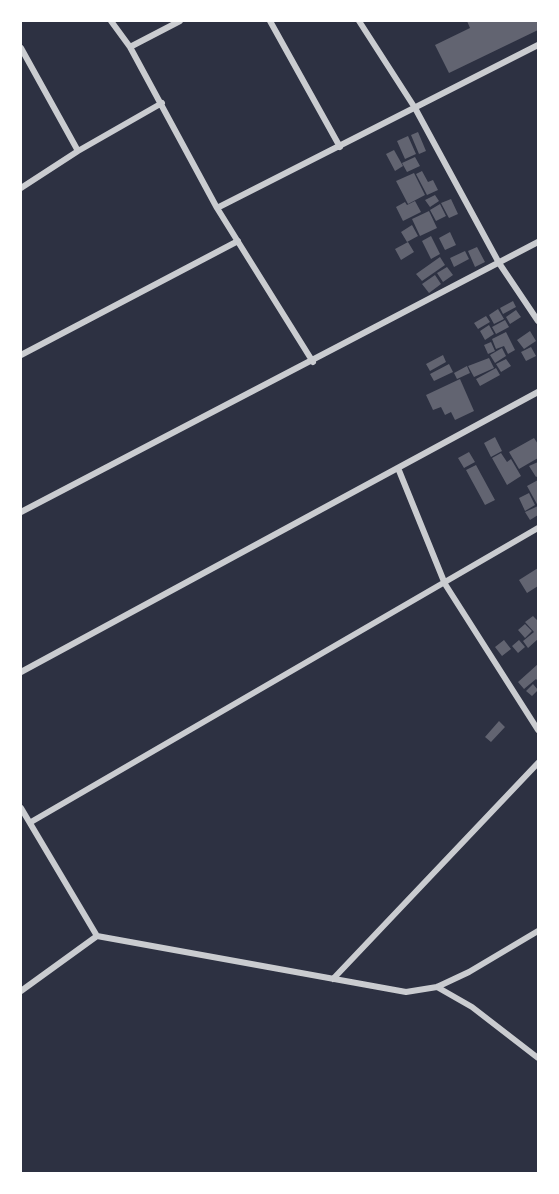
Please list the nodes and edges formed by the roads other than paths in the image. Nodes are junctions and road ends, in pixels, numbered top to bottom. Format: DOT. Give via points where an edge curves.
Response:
graph roads {
  1 [pos="111,21"];
  2 [pos="180,21"];
  3 [pos="270,21"];
  4 [pos="359,21"];
  5 [pos="538,45"];
  6 [pos="130,47"];
  7 [pos="21,48"];
  8 [pos="162,103"];
  9 [pos="415,108"];
  10 [pos="340,147"];
  11 [pos="78,151"];
  12 [pos="21,188"];
  13 [pos="218,208"];
  14 [pos="238,241"];
  15 [pos="538,242"];
  16 [pos="499,262"];
  17 [pos="538,321"];
  18 [pos="21,355"];
  19 [pos="313,362"];
  20 [pos="538,392"];
  21 [pos="398,468"];
  22 [pos="21,512"];
  23 [pos="538,528"];
  24 [pos="445,584"];
  25 [pos="21,672"];
  26 [pos="538,730"];
  27 [pos="538,763"];
  28 [pos="21,807"];
  29 [pos="31,822"];
  30 [pos="538,932"];
  31 [pos="97,936"];
  32 [pos="333,979"];
  33 [pos="437,987"];
  34 [pos="21,991"];
  35 [pos="538,1058"];
  1 -- 6 [label="street"];
  2 -- 6 [label="street"];
  3 -- 10 [label="street"];
  4 -- 9 [label="street"];
  5 -- 9 [label="street"];
  6 -- 8 [label="street"];
  7 -- 11 [label="street"];
  8 -- 11 [label="street"];
  8 -- 13 [label="street"];
  9 -- 10 [label="street"];
  9 -- 16 [label="street"];
  10 -- 13 [label="street"];
  11 -- 12 [label="street"];
  13 -- 14 [label="street"];
  14 -- 18 [label="street"];
  14 -- 19 [label="street"];
  15 -- 16 [label="street"];
  16 -- 17 [label="street"];
  16 -- 19 [label="street"];
  19 -- 22 [label="street"];
  20 -- 21 [label="street"];
  21 -- 24 [label="street"];
  21 -- 25 [label="street"];
  23 -- 24 [label="street"];
  24 -- 26 [label="street"];
  24 -- 29 [label="street"];
  27 -- 32 [label="street"];
  28 -- 29 [label="street"];
  29 -- 31 [label="street"];
  30 -- 33 [label="street"];
  31 -- 32 [label="street"];
  31 -- 34 [label="street"];
  32 -- 33 [label="street" via="406,992"];
  33 -- 35 [label="street" via="472,1007"];
}
